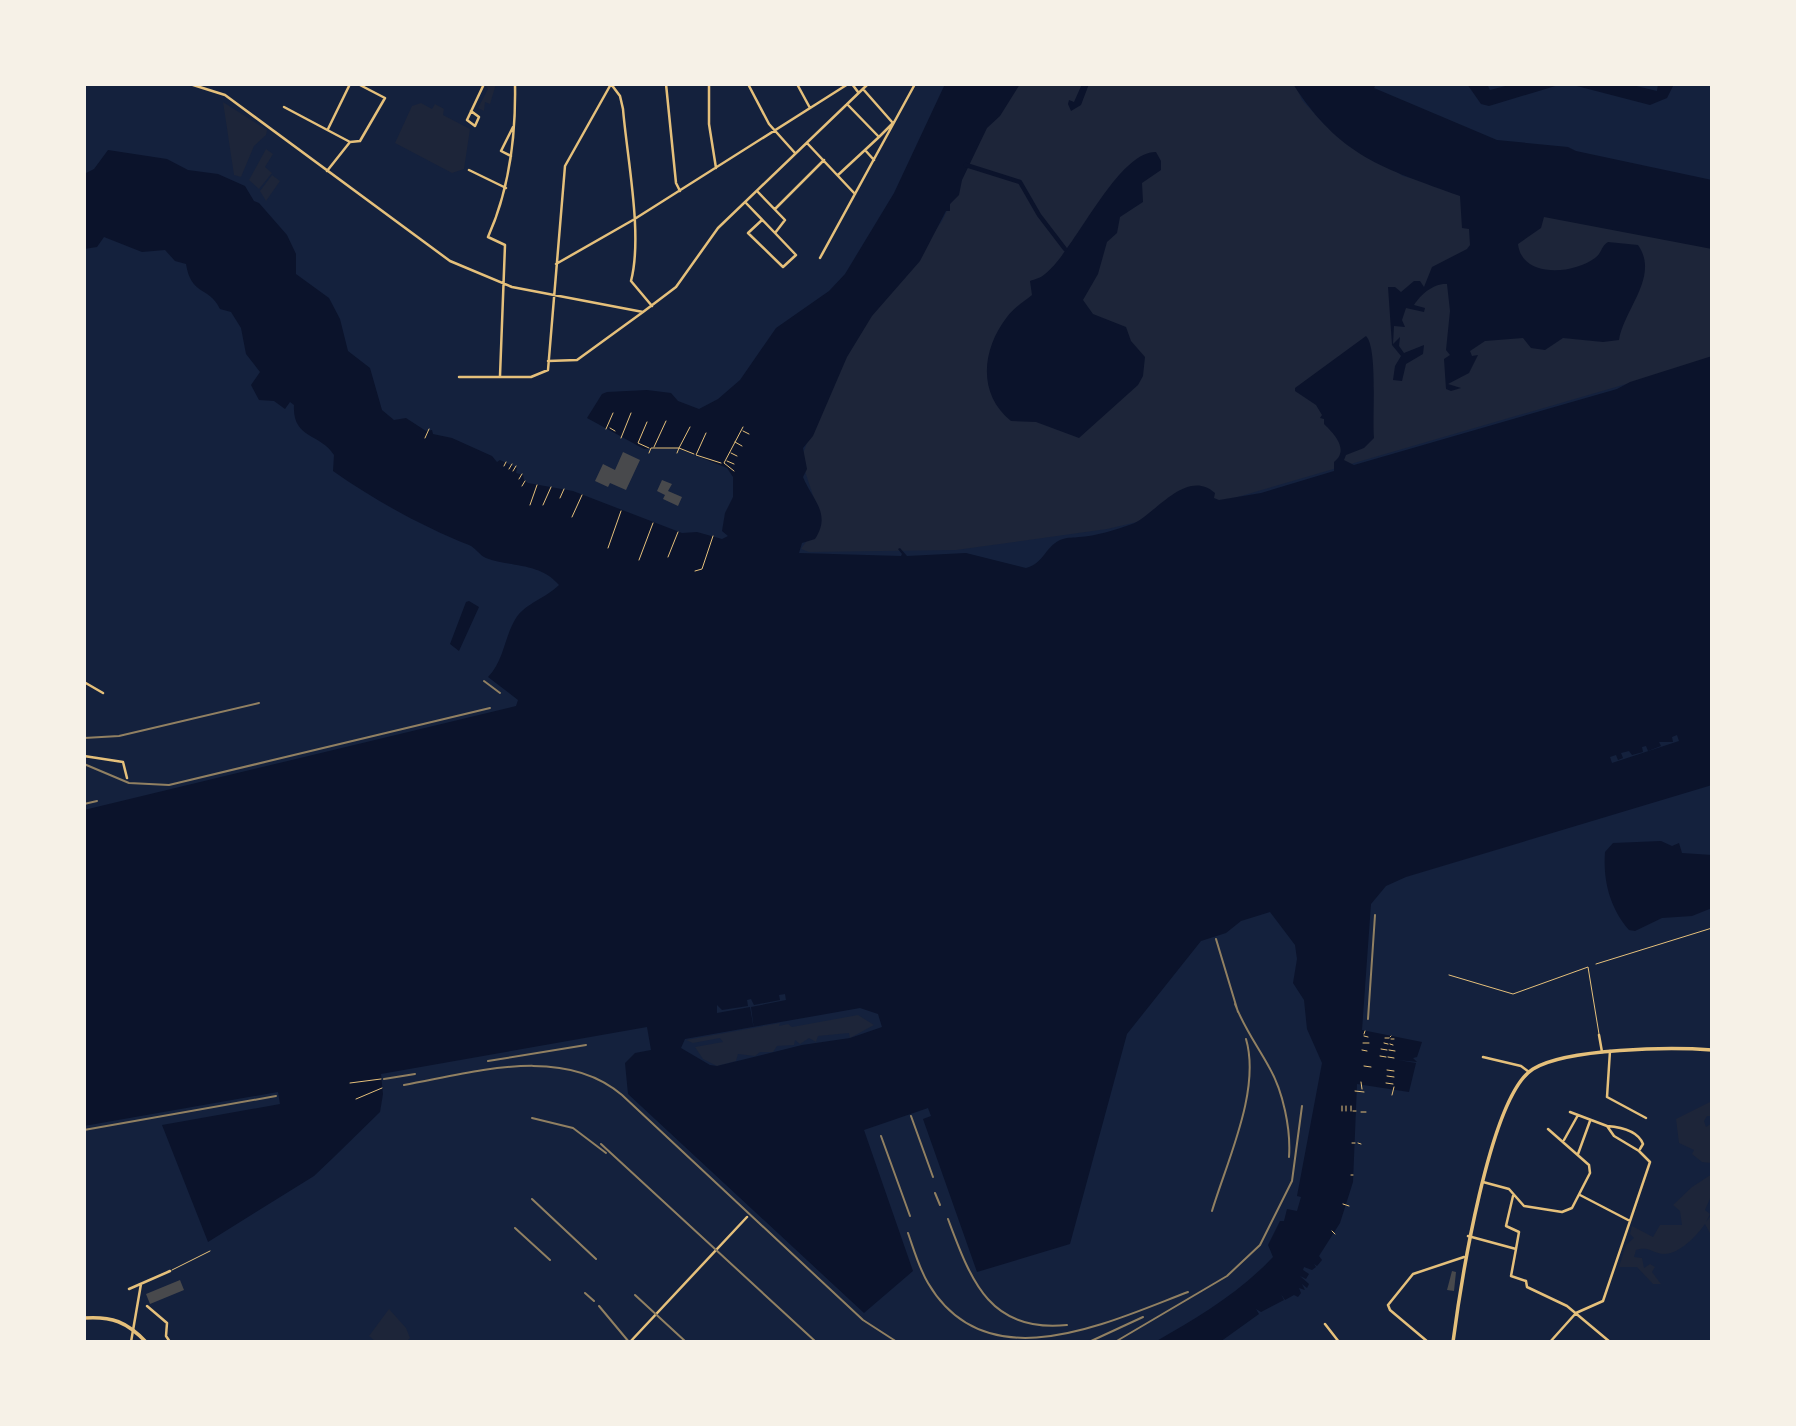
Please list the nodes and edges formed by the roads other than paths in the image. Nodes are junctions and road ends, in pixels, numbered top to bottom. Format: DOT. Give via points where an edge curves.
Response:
graph roads {
  1 [pos="190,84"];
  2 [pos="212,84"];
  3 [pos="350,84"];
  4 [pos="358,84"];
  5 [pos="484,84"];
  6 [pos="515,84"];
  7 [pos="611,84"];
  8 [pos="666,84"];
  9 [pos="709,84"];
  10 [pos="748,84"];
  11 [pos="797,84"];
  12 [pos="850,84"];
  13 [pos="868,84"];
  14 [pos="915,84"];
  15 [pos="212,89"];
  16 [pos="863,89"];
  17 [pos="859,93"];
  18 [pos="847,104"];
  19 [pos="284,107"];
  20 [pos="810,108"];
  21 [pos="471,111"];
  22 [pos="894,122"];
  23 [pos="514,124"];
  24 [pos="328,129"];
  25 [pos="774,131"];
  26 [pos="878,137"];
  27 [pos="350,142"];
  28 [pos="807,143"];
  29 [pos="864,150"];
  30 [pos="796,153"];
  31 [pos="511,156"];
  32 [pos="824,160"];
  33 [pos="874,160"];
  34 [pos="716,168"];
  35 [pos="469,170"];
  36 [pos="327,171"];
  37 [pos="838,175"];
  38 [pos="506,188"];
  39 [pos="680,191"];
  40 [pos="757,191"];
  41 [pos="855,194"];
  42 [pos="745,202"];
  43 [pos="775,209"];
  44 [pos="633,220"];
  45 [pos="762,220"];
  46 [pos="775,233"];
  47 [pos="820,258"];
  48 [pos="556,264"];
  49 [pos="503,284"];
  50 [pos="553,295"];
  51 [pos="652,306"];
  52 [pos="643,312"];
  53 [pos="548,361"];
  54 [pos="500,376"];
  55 [pos="459,377"];
  56 [pos="84,682"];
  57 [pos="103,692"];
  58 [pos="84,756"];
  59 [pos="127,778"];
  60 [pos="1712,928"];
  61 [pos="1596,964"];
  62 [pos="1449,975"];
  63 [pos="1599,1035"];
  64 [pos="1712,1050"];
  65 [pos="1610,1051"];
  66 [pos="1602,1052"];
  67 [pos="1483,1057"];
  68 [pos="1529,1072"];
  69 [pos="1570,1112"];
  70 [pos="1578,1115"];
  71 [pos="1646,1118"];
  72 [pos="1590,1120"];
  73 [pos="1607,1126"];
  74 [pos="1548,1129"];
  75 [pos="1564,1140"];
  76 [pos="1639,1151"];
  77 [pos="1578,1154"];
  78 [pos="1483,1182"];
  79 [pos="1514,1194"];
  80 [pos="1579,1195"];
  81 [pos="747,1217"];
  82 [pos="1630,1221"];
  83 [pos="1468,1236"];
  84 [pos="1516,1249"];
  85 [pos="210,1251"];
  86 [pos="1464,1257"];
  87 [pos="170,1271"];
  88 [pos="141,1284"];
  89 [pos="129,1289"];
  90 [pos="147,1306"];
  91 [pos="1576,1313"];
  92 [pos="84,1318"];
  93 [pos="1325,1324"];
  94 [pos="135,1331"];
  95 [pos="131,1342"];
  96 [pos="146,1342"];
  97 [pos="170,1342"];
  98 [pos="630,1342"];
  99 [pos="1339,1342"];
  100 [pos="1428,1342"];
  101 [pos="1452,1342"];
  102 [pos="1550,1342"];
  103 [pos="1610,1342"];
  1 -- 15 [label="street"];
  2 -- 15 [label="street"];
  3 -- 24 [label="street"];
  4 -- 27 [label="street" via="385,98 360,141"];
  5 -- 21 [label="street"];
  6 -- 23 [label="street"];
  7 -- 44 [label="street" via="622,103"];
  7 -- 48 [label="street" via="565,166"];
  8 -- 39 [label="street"];
  9 -- 34 [label="street"];
  10 -- 25 [label="street"];
  11 -- 20 [label="street"];
  12 -- 17 [label="street"];
  12 -- 20 [label="street"];
  13 -- 16 [label="street"];
  14 -- 22 [label="street"];
  15 -- 36 [label="street"];
  16 -- 17 [label="street"];
  16 -- 22 [label="street"];
  17 -- 18 [label="street"];
  18 -- 26 [label="street"];
  18 -- 28 [label="street"];
  19 -- 24 [label="street"];
  20 -- 25 [label="street"];
  22 -- 26 [label="street"];
  22 -- 33 [label="street"];
  23 -- 31 [label="street"];
  23 -- 31 [label="street" via="501,151"];
  24 -- 27 [label="street"];
  25 -- 30 [label="street"];
  25 -- 34 [label="street"];
  26 -- 29 [label="street"];
  27 -- 36 [label="street"];
  28 -- 30 [label="street"];
  28 -- 32 [label="street"];
  29 -- 33 [label="street"];
  29 -- 37 [label="street"];
  30 -- 40 [label="street"];
  31 -- 38 [label="street"];
  32 -- 37 [label="street"];
  32 -- 43 [label="street"];
  33 -- 41 [label="street"];
  34 -- 39 [label="street"];
  35 -- 38 [label="street"];
  36 -- 49 [label="street" via="443,257"];
  37 -- 41 [label="street"];
  38 -- 49 [label="street" via="488,237 505,245"];
  39 -- 44 [label="street"];
  40 -- 42 [label="street"];
  40 -- 43 [label="street"];
  41 -- 47 [label="street"];
  42 -- 45 [label="street"];
  42 -- 51 [label="street" via="711,236 676,287"];
  43 -- 46 [label="street" via="785,220"];
  44 -- 48 [label="street"];
  44 -- 51 [label="street" via="631,281"];
  45 -- 46 [label="street"];
  45 -- 46 [label="street" via="748,233 783,267 796,255"];
  48 -- 50 [label="street"];
  49 -- 50 [label="street"];
  49 -- 54 [label="street"];
  50 -- 52 [label="street"];
  50 -- 53 [label="street"];
  51 -- 52 [label="street"];
  52 -- 53 [label="street" via="577,360"];
  53 -- 54 [label="street" via="548,370 541,375"];
  54 -- 55 [label="street"];
  56 -- 57 [label="street"];
  58 -- 59 [label="street" via="123,762"];
  60 -- 61 [label="lane"];
  62 -- 63 [label="lane" via="1513,994 1588,967"];
  63 -- 66 [label="street"];
  64 -- 65 [label="main road"];
  65 -- 66 [label="main road"];
  65 -- 71 [label="street" via="1607,1097"];
  66 -- 68 [label="main road" via="1544,1064"];
  67 -- 68 [label="street"];
  68 -- 78 [label="main road" via="1502,1118"];
  69 -- 70 [label="street"];
  70 -- 72 [label="street"];
  70 -- 75 [label="street"];
  72 -- 73 [label="street"];
  72 -- 77 [label="street"];
  73 -- 76 [label="street" via="1614,1136"];
  73 -- 76 [label="street" via="1638,1136 1643,1144"];
  74 -- 75 [label="street"];
  75 -- 77 [label="street"];
  76 -- 82 [label="street" via="1650,1162"];
  77 -- 80 [label="street" via="1590,1173"];
  78 -- 79 [label="street"];
  78 -- 83 [label="main road"];
  79 -- 80 [label="street" via="1524,1206 1567,1212"];
  79 -- 84 [label="street" via="1506,1226 1519,1232"];
  80 -- 82 [label="street"];
  81 -- 98 [label="street"];
  82 -- 91 [label="street" via="1603,1301"];
  83 -- 84 [label="street"];
  83 -- 86 [label="main road"];
  84 -- 91 [label="street" via="1511,1276"];
  85 -- 87 [label="lane"];
  86 -- 100 [label="street" via="1412,1274 1388,1306"];
  86 -- 101 [label="main road"];
  87 -- 88 [label="street"];
  88 -- 89 [label="street"];
  88 -- 94 [label="street"];
  90 -- 97 [label="street" via="167,1323"];
  91 -- 102 [label="street"];
  91 -- 103 [label="street"];
  92 -- 94 [label="main road" via="114,1318"];
  93 -- 99 [label="street"];
  94 -- 95 [label="street"];
  94 -- 96 [label="main road"];
}
